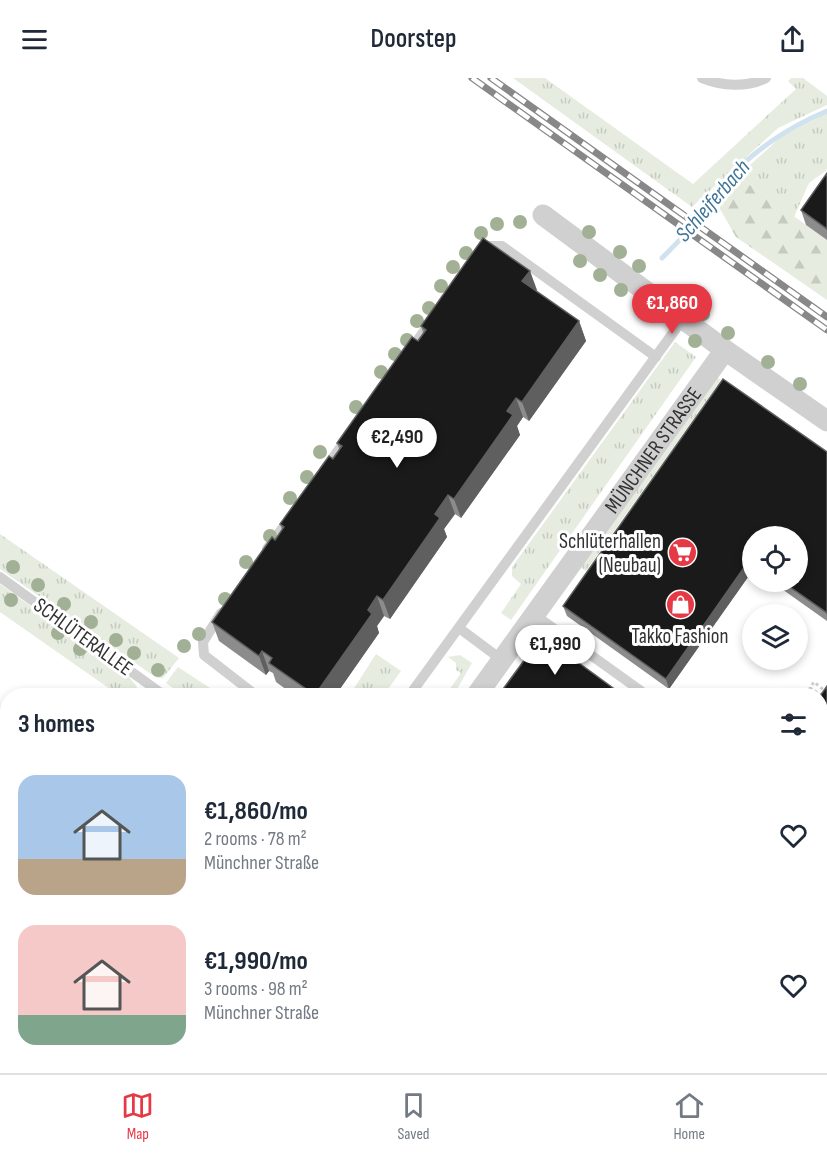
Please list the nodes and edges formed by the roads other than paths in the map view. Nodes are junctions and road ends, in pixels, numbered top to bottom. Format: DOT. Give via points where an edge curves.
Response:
graph roads {
  1 [pos="702,78"];
  2 [pos="766,78"];
  3 [pos="543,215"];
  4 [pos="475,261"];
  5 [pos="440,309"];
  6 [pos="683,319"];
  7 [pos="725,350"];
  8 [pos="656,357"];
  9 [pos="405,358"];
  10 [pos="827,421"];
  11 [pos="356,426"];
  12 [pos="321,474"];
  13 [pos="300,504"];
  14 [pos="258,562"];
  15 [pos="0,577"];
  16 [pos="230,601"];
  17 [pos="535,615"];
  18 [pos="459,628"];
  19 [pos="502,660"];
  20 [pos="145,688"];
  21 [pos="247,688"];
  22 [pos="415,688"];
  23 [pos="482,688"];
  24 [pos="637,688"];
  1 -- 2 [label="lane" via="718,85 738,85"];
  3 -- 6 [label="street"];
  4 -- 8 [label="lane" via="487,247 502,246"];
  5 -- 9 [label="lane"];
  6 -- 7 [label="street"];
  6 -- 8 [label="lane"];
  7 -- 10 [label="street"];
  7 -- 17 [label="street, MÜNCHNER STRASSE"];
  8 -- 18 [label="lane"];
  11 -- 12 [label="lane"];
  13 -- 14 [label="lane"];
  15 -- 20 [label="lane, SCHLÜTERALLEE"];
  16 -- 21 [label="lane" via="203,642 204,655"];
  17 -- 19 [label="street, MÜNCHNER STRASSE"];
  17 -- 24 [label="lane"];
  18 -- 19 [label="lane"];
  18 -- 22 [label="lane"];
  19 -- 23 [label="street, MÜNCHNER STRASSE"];
}
